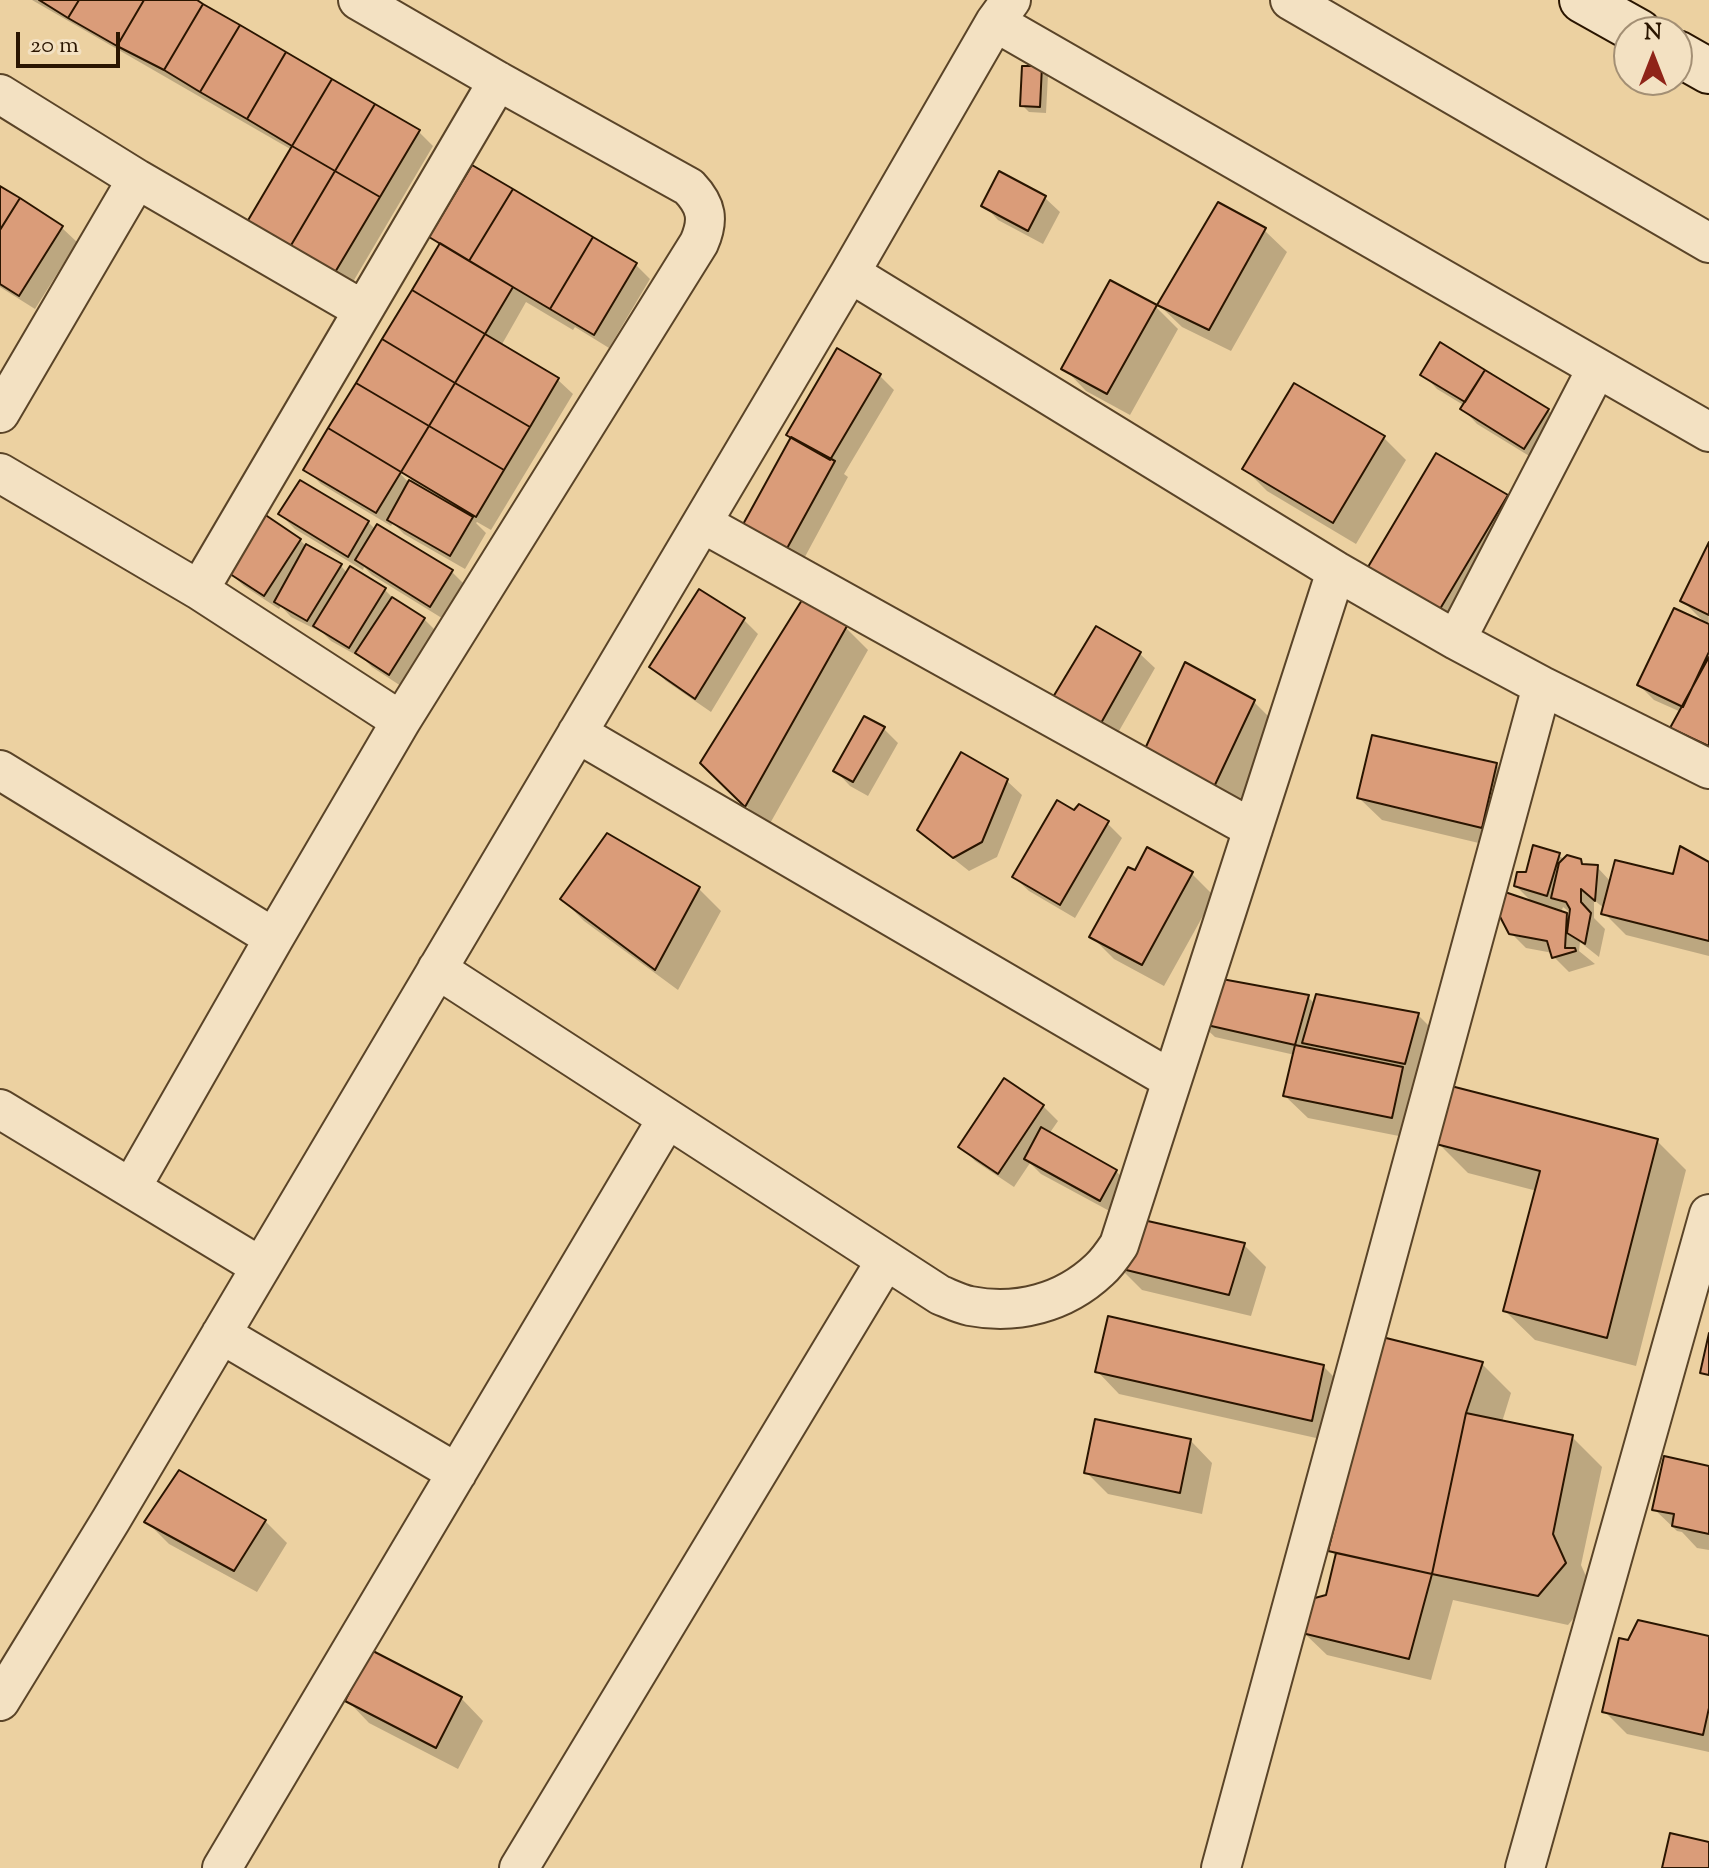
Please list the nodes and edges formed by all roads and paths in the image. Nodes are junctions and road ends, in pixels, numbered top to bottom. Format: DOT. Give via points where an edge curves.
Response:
graph roads {
  1 [pos="358,0"];
  2 [pos="1290,0"];
  3 [pos="1582,0"];
  4 [pos="1003,11"];
  5 [pos="1613,17"];
  6 [pos="498,81"];
  7 [pos="0,94"];
  8 [pos="137,179"];
  9 [pos="1709,243"];
  10 [pos="850,273"];
  11 [pos="363,310"];
  12 [pos="1597,368"];
  13 [pos="0,413"];
  14 [pos="1709,432"];
  15 [pos="0,473"];
  16 [pos="702,523"];
  17 [pos="1336,571"];
  18 [pos="199,590"];
  19 [pos="1456,640"];
  20 [pos="1542,686"];
  21 [pos="401,721"];
  22 [pos="577,733"];
  23 [pos="1709,769"];
  24 [pos="0,770"];
  25 [pos="1253,829"];
  26 [pos="274,938"];
  27 [pos="437,969"];
  28 [pos="1172,1080"];
  29 [pos="0,1109"];
  30 [pos="667,1119"];
  31 [pos="131,1188"];
  32 [pos="1709,1214"];
  33 [pos="886,1260"];
  34 [pos="261,1267"];
  35 [pos="221,1334"];
  36 [pos="457,1473"];
  37 [pos="0,1701"];
  38 [pos="222,1868"];
  39 [pos="519,1868"];
  40 [pos="1221,1868"];
  41 [pos="1525,1868"];
  1 -- 6 [label="street"];
  2 -- 9 [label="street"];
  3 -- 5 [label="main road"];
  4 -- 10 [label="street"];
  4 -- 12 [label="street"];
  6 -- 11 [label="street"];
  6 -- 21 [label="street" via="689,187 702,205 704,230"];
  7 -- 8 [label="street"];
  8 -- 11 [label="street"];
  8 -- 13 [label="street"];
  10 -- 16 [label="street"];
  10 -- 17 [label="street"];
  11 -- 18 [label="street"];
  12 -- 14 [label="street"];
  12 -- 19 [label="street"];
  15 -- 18 [label="street"];
  16 -- 22 [label="street"];
  16 -- 25 [label="street"];
  17 -- 19 [label="street"];
  17 -- 25 [label="street"];
  18 -- 21 [label="street"];
  19 -- 20 [label="street"];
  20 -- 23 [label="street"];
  20 -- 40 [label="street"];
  21 -- 26 [label="street"];
  22 -- 27 [label="street"];
  22 -- 28 [label="street"];
  24 -- 26 [label="street"];
  25 -- 28 [label="street"];
  26 -- 31 [label="street"];
  27 -- 30 [label="street"];
  27 -- 34 [label="street"];
  28 -- 33 [label="street" via="1119,1245 1079,1287 1025,1308 967,1306"];
  29 -- 31 [label="street"];
  30 -- 33 [label="street"];
  30 -- 36 [label="street"];
  31 -- 34 [label="street"];
  32 -- 41 [label="street"];
  33 -- 39 [label="street"];
  34 -- 35 [label="street"];
  35 -- 36 [label="street"];
  35 -- 37 [label="street"];
  36 -- 38 [label="street"];
}
